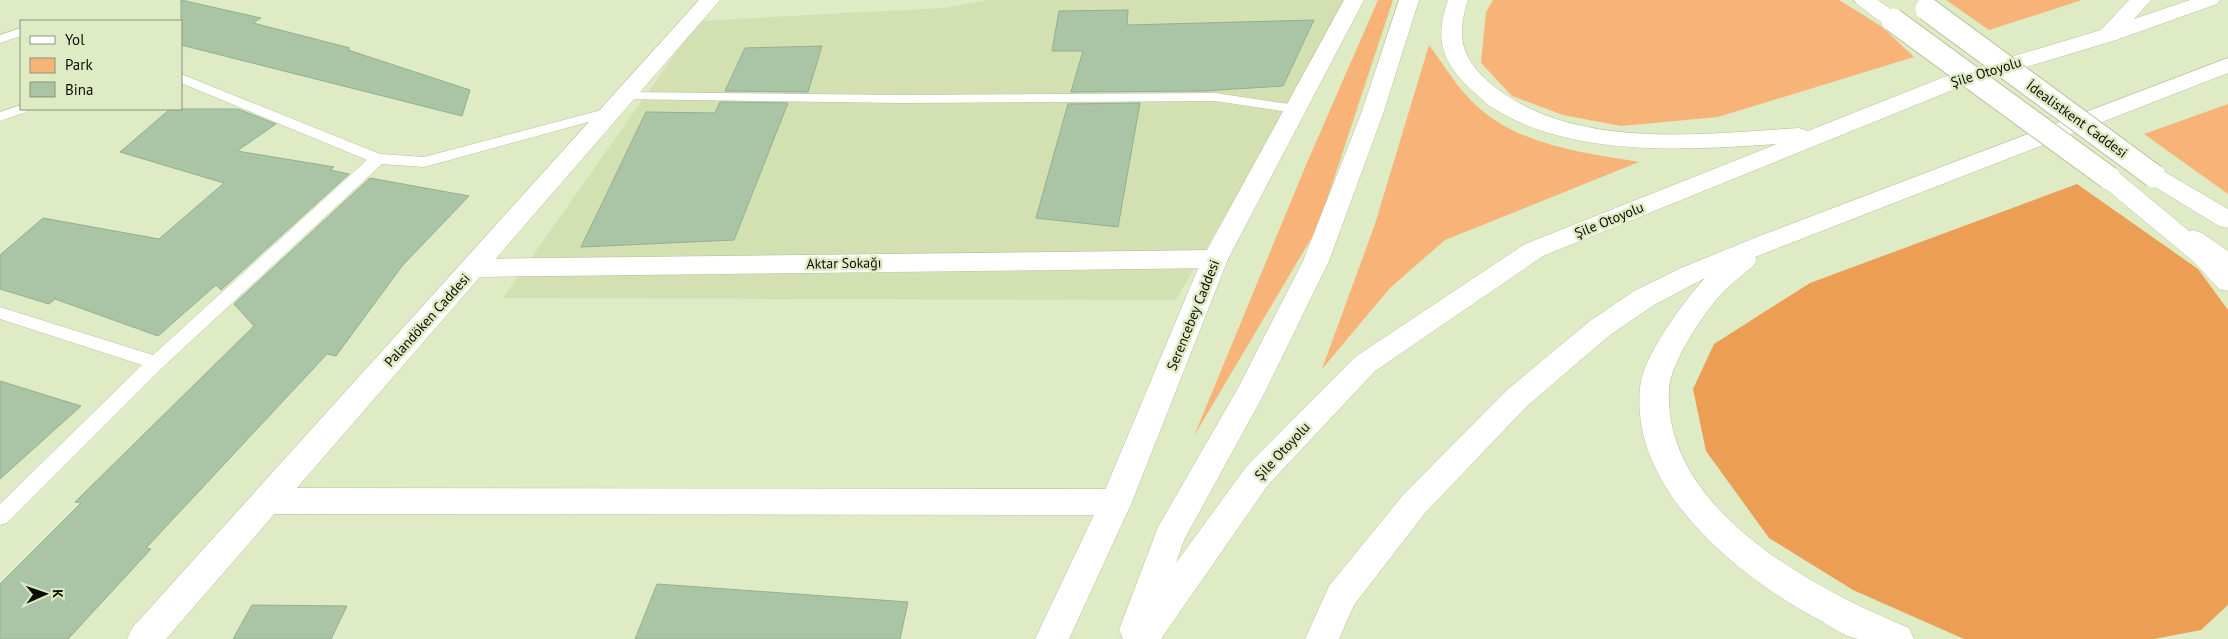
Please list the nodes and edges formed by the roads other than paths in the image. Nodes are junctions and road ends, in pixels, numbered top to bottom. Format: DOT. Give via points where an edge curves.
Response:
graph roads {
  1 [pos="710,0"];
  2 [pos="1354,0"];
  3 [pos="1409,0"];
  4 [pos="1458,0"];
  5 [pos="1864,0"];
  6 [pos="2141,0"];
  7 [pos="2210,0"];
  8 [pos="1921,4"];
  9 [pos="0,24"];
  10 [pos="20,28"];
  11 [pos="20,32"];
  12 [pos="2108,35"];
  13 [pos="0,39"];
  14 [pos="2228,65"];
  15 [pos="182,78"];
  16 [pos="616,104"];
  17 [pos="20,108"];
  18 [pos="1296,109"];
  19 [pos="0,117"];
  20 [pos="1823,134"];
  21 [pos="378,159"];
  22 [pos="2154,176"];
  23 [pos="2109,178"];
  24 [pos="2228,220"];
  25 [pos="2228,230"];
  26 [pos="1766,243"];
  27 [pos="1215,259"];
  28 [pos="2228,264"];
  29 [pos="474,268"];
  30 [pos="2228,282"];
  31 [pos="0,313"];
  32 [pos="156,363"];
  33 [pos="266,501"];
  34 [pos="1116,502"];
  35 [pos="0,517"];
  36 [pos="144,639"];
  37 [pos="1052,639"];
  38 [pos="1133,639"];
  39 [pos="1141,639"];
  40 [pos="1322,639"];
  41 [pos="1897,639"];
  1 -- 16 [label="main road, Palandöken Caddesi"];
  2 -- 18 [label="main road, Serencebey Caddesi"];
  3 -- 38 [label="main road" via="1372,114 1316,261 1249,394 1170,536"];
  4 -- 20 [label="main road" via="1451,34 1453,52 1462,68 1494,99 1541,121 1586,134 1626,139 1703,141"];
  5 -- 23 [label="main road, bridge"];
  6 -- 12 [label="main road"];
  7 -- 12 [label="main road, Şile Otoyolu"];
  8 -- 22 [label="main road, İdealistkent Caddesi, bridge"];
  9 -- 10 [label="lane"];
  11 -- 13 [label="lane"];
  12 -- 20 [label="main road, Şile Otoyolu" via="1952,82"];
  14 -- 26 [label="main road"];
  15 -- 21 [label="lane"];
  16 -- 18 [label="lane" via="1215,97"];
  16 -- 21 [label="lane" via="424,162"];
  16 -- 29 [label="main road, Palandöken Caddesi"];
  17 -- 19 [label="lane"];
  18 -- 27 [label="main road, Serencebey Caddesi"];
  20 -- 39 [label="main road, Şile Otoyolu" via="1534,250 1365,364 1257,476"];
  21 -- 32 [label="lane"];
  22 -- 24 [label="main road"];
  22 -- 25 [label="main road"];
  23 -- 28 [label="main road"];
  23 -- 30 [label="main road" via="2203,256"];
  26 -- 40 [label="main road" via="1690,274 1644,298 1555,364 1517,398 1414,504 1341,596"];
  26 -- 41 [label="main road" via="1714,285 1666,353 1654,386 1655,422 1664,450 1681,484 1700,511 1755,560 1798,590 1841,614"];
  27 -- 29 [label="main road, Aktar Sokağı"];
  27 -- 34 [label="main road, Serencebey Caddesi"];
  29 -- 33 [label="main road, Palandöken Caddesi"];
  31 -- 32 [label="lane"];
  32 -- 35 [label="lane"];
  33 -- 34 [label="main road"];
  33 -- 36 [label="main road, Palandöken Caddesi"];
  34 -- 37 [label="main road, Serencebey Caddesi"];
}
